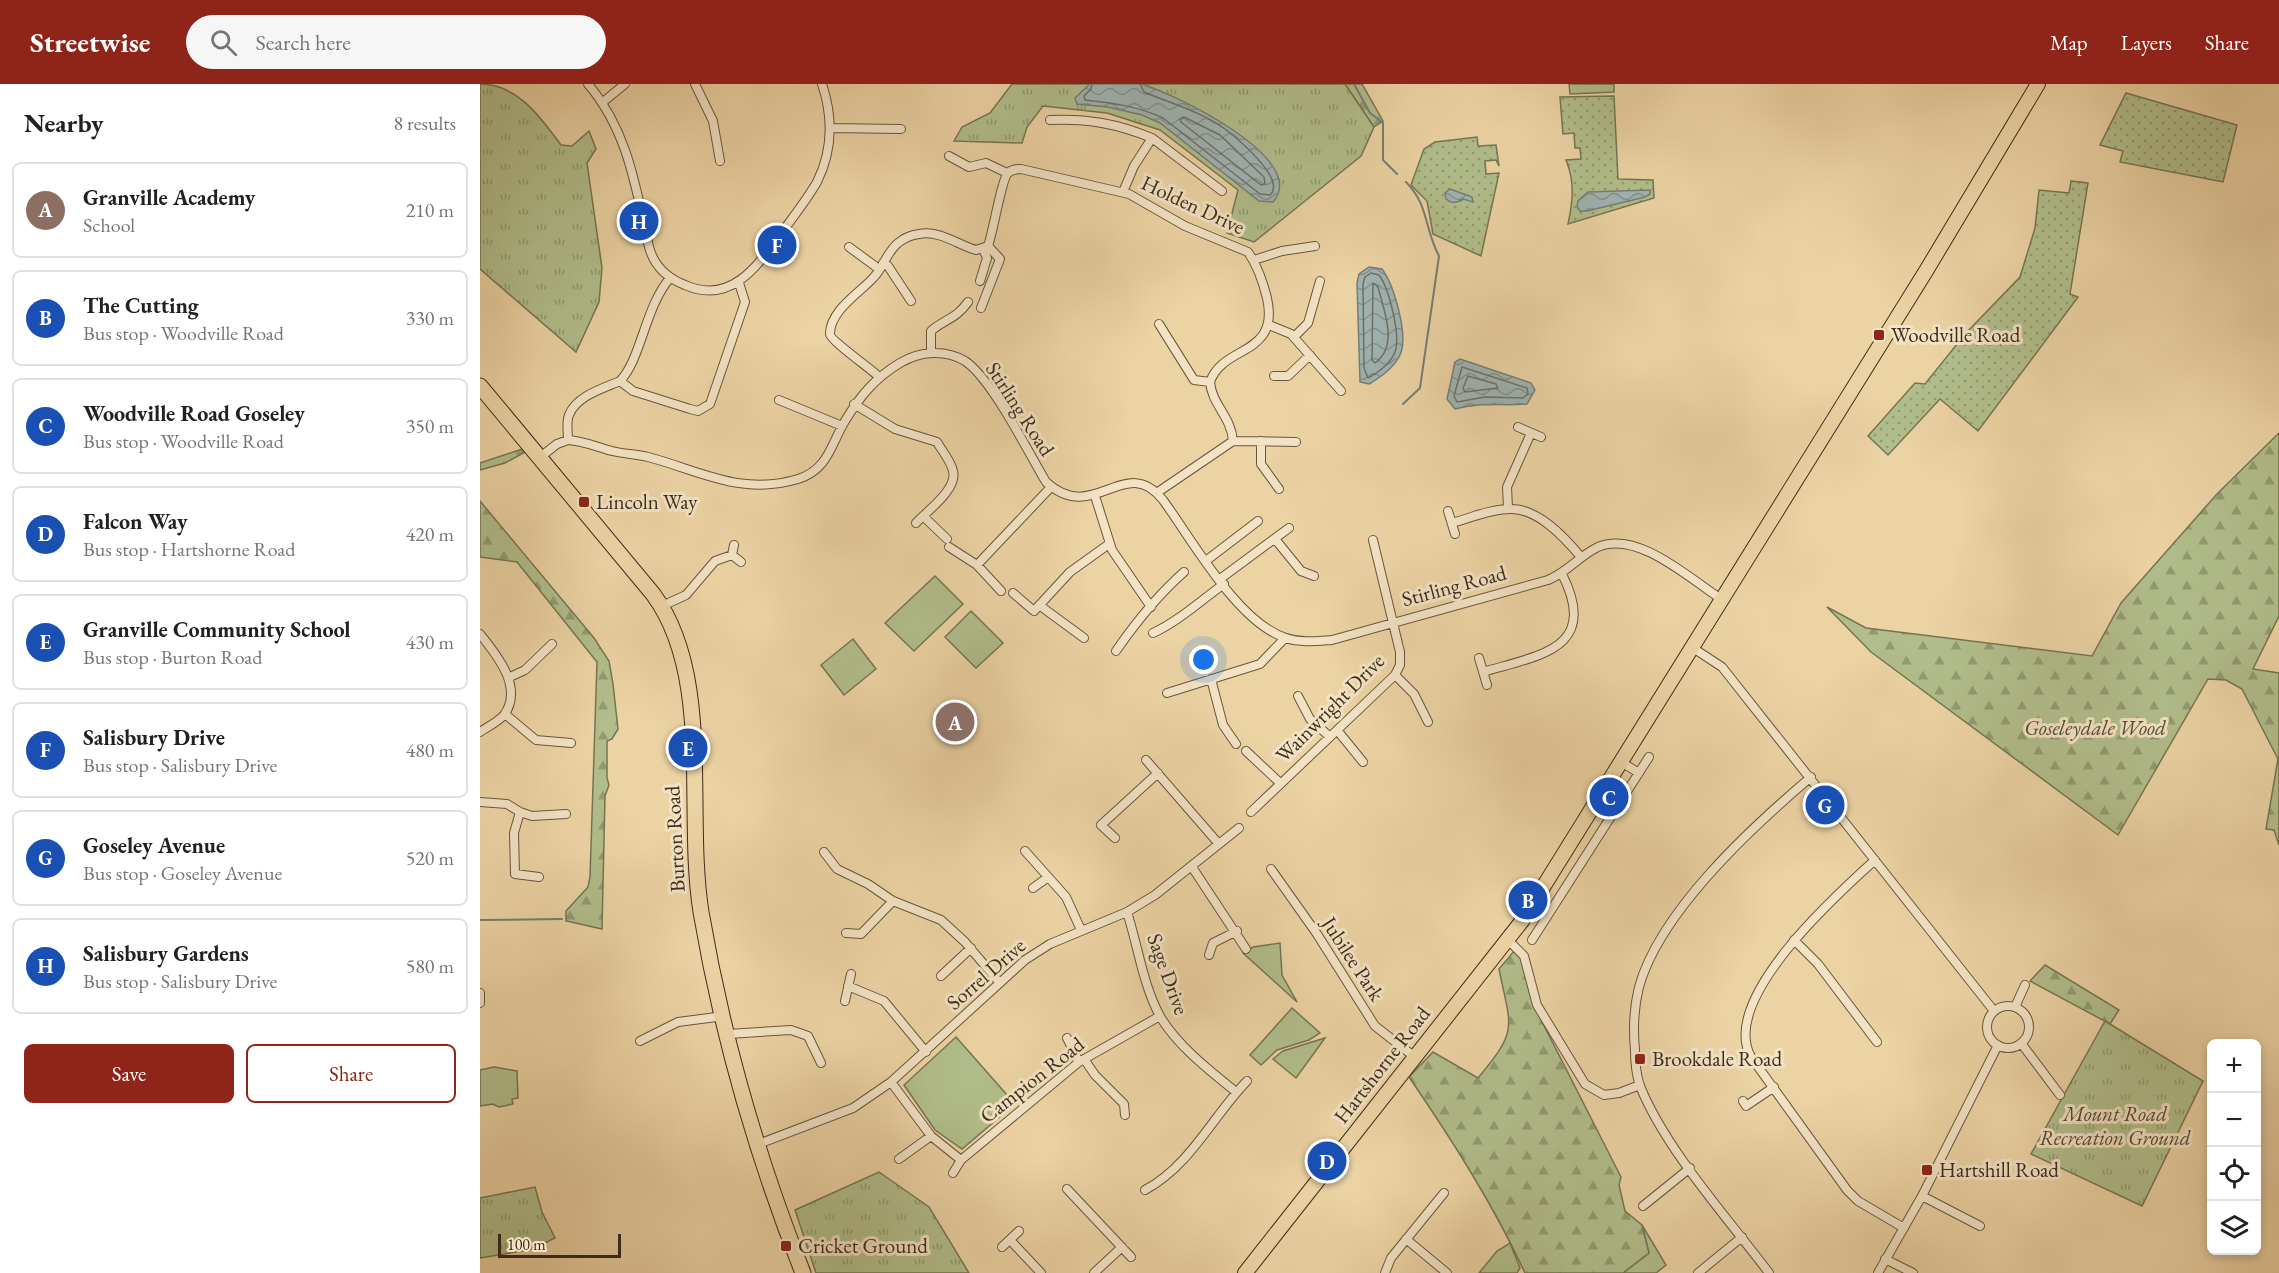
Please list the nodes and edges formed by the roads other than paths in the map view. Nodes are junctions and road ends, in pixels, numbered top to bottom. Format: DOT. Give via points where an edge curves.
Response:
graph roads {
  1 [pos="588,84"];
  2 [pos="625,84"];
  3 [pos="695,84"];
  4 [pos="822,84"];
  5 [pos="2038,84"];
  6 [pos="600,98"];
  7 [pos="1050,120"];
  8 [pos="830,128"];
  9 [pos="902,129"];
  10 [pos="1152,138"];
  11 [pos="950,156"];
  12 [pos="720,161"];
  13 [pos="1007,173"];
  14 [pos="1222,191"];
  15 [pos="1123,192"];
  16 [pos="1315,246"];
  17 [pos="849,247"];
  18 [pos="985,247"];
  19 [pos="1254,260"];
  20 [pos="881,266"];
  21 [pos="669,278"];
  22 [pos="980,281"];
  23 [pos="1320,281"];
  24 [pos="739,283"];
  25 [pos="911,301"];
  26 [pos="968,302"];
  27 [pos="981,308"];
  28 [pos="1159,324"];
  29 [pos="1269,325"];
  30 [pos="1294,337"];
  31 [pos="931,353"];
  32 [pos="1310,355"];
  33 [pos="878,376"];
  34 [pos="1274,376"];
  35 [pos="621,381"];
  36 [pos="1210,382"];
  37 [pos="480,386"];
  38 [pos="1341,392"];
  39 [pos="779,400"];
  40 [pos="854,404"];
  41 [pos="842,426"];
  42 [pos="1518,427"];
  43 [pos="1531,433"];
  44 [pos="1541,437"];
  45 [pos="568,440"];
  46 [pos="1233,441"];
  47 [pos="1261,441"];
  48 [pos="1296,442"];
  49 [pos="539,458"];
  50 [pos="1051,487"];
  51 [pos="1279,489"];
  52 [pos="1158,492"];
  53 [pos="1095,496"];
  54 [pos="1508,508"];
  55 [pos="1448,511"];
  56 [pos="923,516"];
  57 [pos="1258,521"];
  58 [pos="916,523"];
  59 [pos="1452,523"];
  60 [pos="1289,528"];
  61 [pos="1455,534"];
  62 [pos="1275,539"];
  63 [pos="1373,540"];
  64 [pos="1109,544"];
  65 [pos="734,545"];
  66 [pos="732,555"];
  67 [pos="1581,557"];
  68 [pos="1207,560"];
  69 [pos="741,562"];
  70 [pos="977,565"];
  71 [pos="1184,572"];
  72 [pos="1562,574"];
  73 [pos="1314,576"];
  74 [pos="1222,582"];
  75 [pos="1001,591"];
  76 [pos="1013,594"];
  77 [pos="1721,599"];
  78 [pos="1039,605"];
  79 [pos="662,606"];
  80 [pos="1151,607"];
  81 [pos="1393,622"];
  82 [pos="1153,633"];
  83 [pos="480,634"];
  84 [pos="1285,638"];
  85 [pos="1084,639"];
  86 [pos="552,644"];
  87 [pos="1690,646"];
  88 [pos="1116,651"];
  89 [pos="1479,658"];
  90 [pos="1483,672"];
  91 [pos="1395,675"];
  92 [pos="510,677"];
  93 [pos="1210,679"];
  94 [pos="1487,685"];
  95 [pos="1167,693"];
  96 [pos="1298,696"];
  97 [pos="505,714"];
  98 [pos="1428,722"];
  99 [pos="480,732"];
  100 [pos="1334,734"];
  101 [pos="572,743"];
  102 [pos="1236,744"];
  103 [pos="1246,751"];
  104 [pos="1649,757"];
  105 [pos="1146,760"];
  106 [pos="1363,762"];
  107 [pos="1621,762"];
  108 [pos="1639,772"];
  109 [pos="1158,773"];
  110 [pos="1811,777"];
  111 [pos="1280,783"];
  112 [pos="480,802"];
  113 [pos="520,812"];
  114 [pos="1251,812"];
  115 [pos="566,814"];
  116 [pos="1239,828"];
  117 [pos="1115,838"];
  118 [pos="1218,843"];
  119 [pos="1025,851"];
  120 [pos="824,852"];
  121 [pos="1875,860"];
  122 [pos="1192,867"];
  123 [pos="1271,869"];
  124 [pos="539,877"];
  125 [pos="1047,878"];
  126 [pos="1033,888"];
  127 [pos="893,901"];
  128 [pos="1127,912"];
  129 [pos="1522,921"];
  130 [pos="1081,930"];
  131 [pos="1237,932"];
  132 [pos="846,933"];
  133 [pos="1508,940"];
  134 [pos="1794,940"];
  135 [pos="971,948"];
  136 [pos="1246,949"];
  137 [pos="1209,955"];
  138 [pos="851,974"];
  139 [pos="941,975"];
  140 [pos="999,982"];
  141 [pos="2025,985"];
  142 [pos="849,986"];
  143 [pos="480,993"];
  144 [pos="845,1001"];
  145 [pos="480,1003"];
  146 [pos="2015,1007"];
  147 [pos="1994,1011"];
  148 [pos="724,1016"];
  149 [pos="1160,1016"];
  150 [pos="728,1034"];
  151 [pos="1067,1038"];
  152 [pos="640,1041"];
  153 [pos="1877,1042"];
  154 [pos="2021,1043"];
  155 [pos="1998,1045"];
  156 [pos="926,1052"];
  157 [pos="1416,1058"];
  158 [pos="1081,1060"];
  159 [pos="821,1063"];
  160 [pos="1247,1081"];
  161 [pos="891,1082"];
  162 [pos="1640,1085"];
  163 [pos="1774,1087"];
  164 [pos="1236,1092"];
  165 [pos="2060,1095"];
  166 [pos="1743,1101"];
  167 [pos="1125,1115"];
  168 [pos="931,1136"];
  169 [pos="756,1144"];
  170 [pos="899,1159"];
  171 [pos="961,1160"];
  172 [pos="1690,1168"];
  173 [pos="953,1173"];
  174 [pos="1159,1182"];
  175 [pos="1067,1189"];
  176 [pos="1145,1190"];
  177 [pos="1165,1190"];
  178 [pos="1444,1193"];
  179 [pos="1922,1196"];
  180 [pos="1435,1205"];
  181 [pos="1642,1206"];
  182 [pos="1443,1212"];
  183 [pos="1980,1226"];
  184 [pos="1904,1228"];
  185 [pos="1019,1231"];
  186 [pos="1742,1237"];
  187 [pos="1406,1239"];
  188 [pos="1010,1240"];
  189 [pos="1002,1247"];
  190 [pos="1122,1247"];
  191 [pos="1131,1257"];
  192 [pos="1885,1259"];
  193 [pos="803,1273"];
  194 [pos="1041,1273"];
  195 [pos="1094,1273"];
  196 [pos="1246,1273"];
  197 [pos="1385,1273"];
  198 [pos="1447,1273"];
  199 [pos="1698,1273"];
  200 [pos="1769,1273"];
  201 [pos="1878,1273"];
  202 [pos="1913,1273"];
  1 -- 6 [label="street"];
  2 -- 6 [label="street"];
  3 -- 12 [label="street" via="713,122"];
  4 -- 8 [label="street"];
  5 -- 77 [label="main road"];
  6 -- 21 [label="street" via="629,157 652,256"];
  7 -- 10 [label="street" via="1097,121"];
  8 -- 9 [label="street"];
  8 -- 24 [label="street" via="823,171 814,187 763,260"];
  10 -- 14 [label="street"];
  10 -- 15 [label="street"];
  11 -- 13 [label="street, Holden Drive" via="969,167 986,163"];
  13 -- 15 [label="street, Holden Drive" via="1022,169"];
  13 -- 18 [label="street"];
  15 -- 19 [label="street, Holden Drive" via="1185,226 1235,244"];
  16 -- 19 [label="street"];
  17 -- 20 [label="street"];
  18 -- 20 [label="street" via="976,250 934,233 922,233 899,242"];
  18 -- 22 [label="street" via="987,258"];
  18 -- 27 [label="street" via="1000,259"];
  19 -- 29 [label="street, Holden Drive" via="1265,288"];
  20 -- 25 [label="street" via="888,266"];
  20 -- 33 [label="street" via="849,298 830,334 836,344"];
  21 -- 24 [label="street" via="700,290 718,290"];
  21 -- 35 [label="street" via="653,302"];
  23 -- 30 [label="street" via="1308,323"];
  24 -- 35 [label="street" via="746,302 710,404 704,409 690,409 650,397"];
  26 -- 31 [label="street" via="953,319 939,324 932,332"];
  28 -- 36 [label="street" via="1194,380"];
  29 -- 30 [label="street"];
  29 -- 36 [label="street" via="1260,338 1221,368"];
  30 -- 32 [label="street"];
  31 -- 33 [label="street" via="907,359"];
  31 -- 50 [label="street, Stirling Road" via="943,353 965,362 986,382"];
  32 -- 34 [label="street" via="1288,376"];
  32 -- 38 [label="street"];
  33 -- 40 [label="street"];
  35 -- 45 [label="street" via="599,389 574,407 568,417"];
  36 -- 46 [label="street" via="1211,393 1232,424"];
  37 -- 49 [label="highway, Burton Road"];
  39 -- 41 [label="street"];
  40 -- 41 [label="street"];
  40 -- 56 [label="street" via="895,429 937,442 955,478"];
  41 -- 45 [label="street" via="829,455 814,472 760,485 702,476 648,457"];
  42 -- 43 [label="street"];
  43 -- 44 [label="street"];
  43 -- 54 [label="street" via="1507,487"];
  45 -- 49 [label="street"];
  46 -- 47 [label="street"];
  46 -- 52 [label="street"];
  47 -- 48 [label="street"];
  47 -- 51 [label="street" via="1261,464"];
  49 -- 79 [label="highway, Burton Road"];
  50 -- 53 [label="street, Stirling Road" via="1072,498"];
  50 -- 70 [label="street"];
  52 -- 53 [label="street, Stirling Road" via="1133,482"];
  52 -- 68 [label="street, Stirling Road"];
  53 -- 64 [label="street"];
  54 -- 59 [label="street"];
  54 -- 67 [label="street" via="1538,518"];
  55 -- 59 [label="street"];
  56 -- 58 [label="street"];
  56 -- 70 [label="street" via="948,543"];
  57 -- 68 [label="street"];
  59 -- 61 [label="street"];
  60 -- 62 [label="street"];
  62 -- 73 [label="street" via="1301,571"];
  62 -- 74 [label="street"];
  63 -- 81 [label="street, Wainwright Drive"];
  64 -- 78 [label="street" via="1070,572"];
  64 -- 80 [label="street"];
  65 -- 66 [label="street"];
  66 -- 69 [label="street"];
  66 -- 79 [label="street" via="715,561 686,595"];
  67 -- 72 [label="street, Stirling Road"];
  67 -- 77 [label="street, Stirling Road" via="1608,544 1633,545 1649,551"];
  68 -- 74 [label="street, Stirling Road"];
  70 -- 75 [label="street"];
  71 -- 80 [label="street"];
  72 -- 81 [label="street, Stirling Road"];
  72 -- 90 [label="street" via="1575,614 1573,628 1553,650"];
  74 -- 82 [label="street" via="1176,622"];
  74 -- 84 [label="street, Stirling Road" via="1248,616"];
  76 -- 78 [label="street" via="1034,611"];
  77 -- 87 [label="main road"];
  78 -- 85 [label="street"];
  79 -- 148 [label="highway, Burton Road" via="679,642 690,688 698,888"];
  80 -- 88 [label="street"];
  81 -- 84 [label="street, Stirling Road" via="1332,640"];
  81 -- 91 [label="street, Wainwright Drive" via="1400,652"];
  83 -- 92 [label="street"];
  84 -- 93 [label="street" via="1260,664"];
  86 -- 92 [label="street" via="525,670"];
  87 -- 107 [label="main road"];
  87 -- 110 [label="street" via="1722,667"];
  89 -- 90 [label="street"];
  90 -- 94 [label="street"];
  91 -- 98 [label="street" via="1414,694"];
  91 -- 100 [label="street, Wainwright Drive"];
  92 -- 97 [label="street"];
  93 -- 95 [label="street"];
  93 -- 102 [label="street" via="1223,725"];
  96 -- 100 [label="street" via="1311,718"];
  97 -- 99 [label="street"];
  97 -- 101 [label="street" via="536,740"];
  100 -- 106 [label="street"];
  100 -- 111 [label="street, Wainwright Drive"];
  103 -- 111 [label="street, Wainwright Drive"];
  104 -- 108 [label="street"];
  105 -- 109 [label="street"];
  107 -- 108 [label="street"];
  107 -- 129 [label="main road"];
  108 -- 129 [label="street" via="1534,936"];
  109 -- 117 [label="street" via="1101,825"];
  109 -- 118 [label="street"];
  110 -- 121 [label="street"];
  110 -- 162 [label="street" via="1721,860 1661,941 1640,985 1635,1012 1634,1043"];
  111 -- 114 [label="street, Wainwright Drive"];
  112 -- 113 [label="street" via="507,804"];
  113 -- 115 [label="street" via="532,816"];
  113 -- 124 [label="street" via="514,833 515,874"];
  116 -- 118 [label="street, Sorrel Drive"];
  118 -- 122 [label="street, Sorrel Drive"];
  119 -- 125 [label="street"];
  120 -- 127 [label="street" via="837,869"];
  121 -- 134 [label="street"];
  121 -- 147 [label="street"];
  122 -- 128 [label="street, Sorrel Drive"];
  122 -- 131 [label="street"];
  123 -- 157 [label="street, Jubilee Park" via="1375,1026"];
  125 -- 126 [label="street"];
  125 -- 130 [label="street" via="1066,897"];
  127 -- 132 [label="street" via="861,934"];
  127 -- 135 [label="street" via="941,920"];
  128 -- 130 [label="street, Sorrel Drive"];
  128 -- 149 [label="street, Sage Drive"];
  129 -- 133 [label="main road"];
  130 -- 140 [label="street, Sorrel Drive" via="1050,944"];
  131 -- 136 [label="street"];
  131 -- 137 [label="street" via="1214,943"];
  133 -- 157 [label="main road, Hartshorne Road"];
  133 -- 162 [label="street" via="1524,956 1537,1005 1585,1084 1604,1095"];
  134 -- 153 [label="street" via="1818,964"];
  134 -- 163 [label="street" via="1760,991 1745,1023 1748,1050"];
  135 -- 139 [label="street"];
  135 -- 140 [label="street"];
  138 -- 142 [label="street"];
  140 -- 156 [label="street, Sorrel Drive"];
  141 -- 146 [label="street"];
  142 -- 144 [label="street"];
  142 -- 156 [label="street" via="884,1001"];
  143 -- 145 [label="street"];
  146 -- 147 [label="street" via="2004,1006"];
  146 -- 154 [label="street" via="2022,1011 2029,1028"];
  147 -- 155 [label="street" via="1989,1017 1988,1033"];
  148 -- 150 [label="highway, Burton Road"];
  148 -- 152 [label="street" via="678,1022"];
  149 -- 158 [label="street, Campion Road"];
  149 -- 164 [label="street, Sage Drive" via="1200,1062"];
  150 -- 159 [label="street" via="791,1030 808,1036"];
  150 -- 169 [label="highway, Burton Road"];
  151 -- 158 [label="street"];
  154 -- 155 [label="street" via="2014,1047"];
  154 -- 165 [label="street"];
  155 -- 179 [label="street"];
  156 -- 161 [label="street, Sorrel Drive"];
  157 -- 196 [label="main road, Hartshorne Road"];
  158 -- 167 [label="street" via="1124,1104"];
  158 -- 171 [label="street, Campion Road"];
  160 -- 164 [label="street"];
  161 -- 168 [label="street"];
  161 -- 169 [label="street, Sorrel Drive" via="853,1108"];
  162 -- 172 [label="street" via="1657,1120"];
  163 -- 166 [label="street" via="1746,1106"];
  163 -- 184 [label="street" via="1847,1190 1858,1201"];
  164 -- 174 [label="street" via="1190,1154"];
  168 -- 170 [label="street"];
  168 -- 171 [label="street"];
  169 -- 193 [label="highway, Burton Road"];
  171 -- 173 [label="street, Campion Road"];
  172 -- 181 [label="street"];
  172 -- 186 [label="street"];
  174 -- 176 [label="street"];
  174 -- 177 [label="street"];
  175 -- 190 [label="street"];
  178 -- 180 [label="street"];
  179 -- 183 [label="street"];
  179 -- 184 [label="street"];
  180 -- 182 [label="street"];
  180 -- 187 [label="street"];
  184 -- 192 [label="street"];
  185 -- 188 [label="street"];
  186 -- 199 [label="street"];
  186 -- 200 [label="street"];
  187 -- 197 [label="street"];
  187 -- 198 [label="street"];
  188 -- 189 [label="street"];
  188 -- 194 [label="street"];
  190 -- 191 [label="street"];
  190 -- 195 [label="street"];
  192 -- 201 [label="street"];
  192 -- 202 [label="street"];
}
